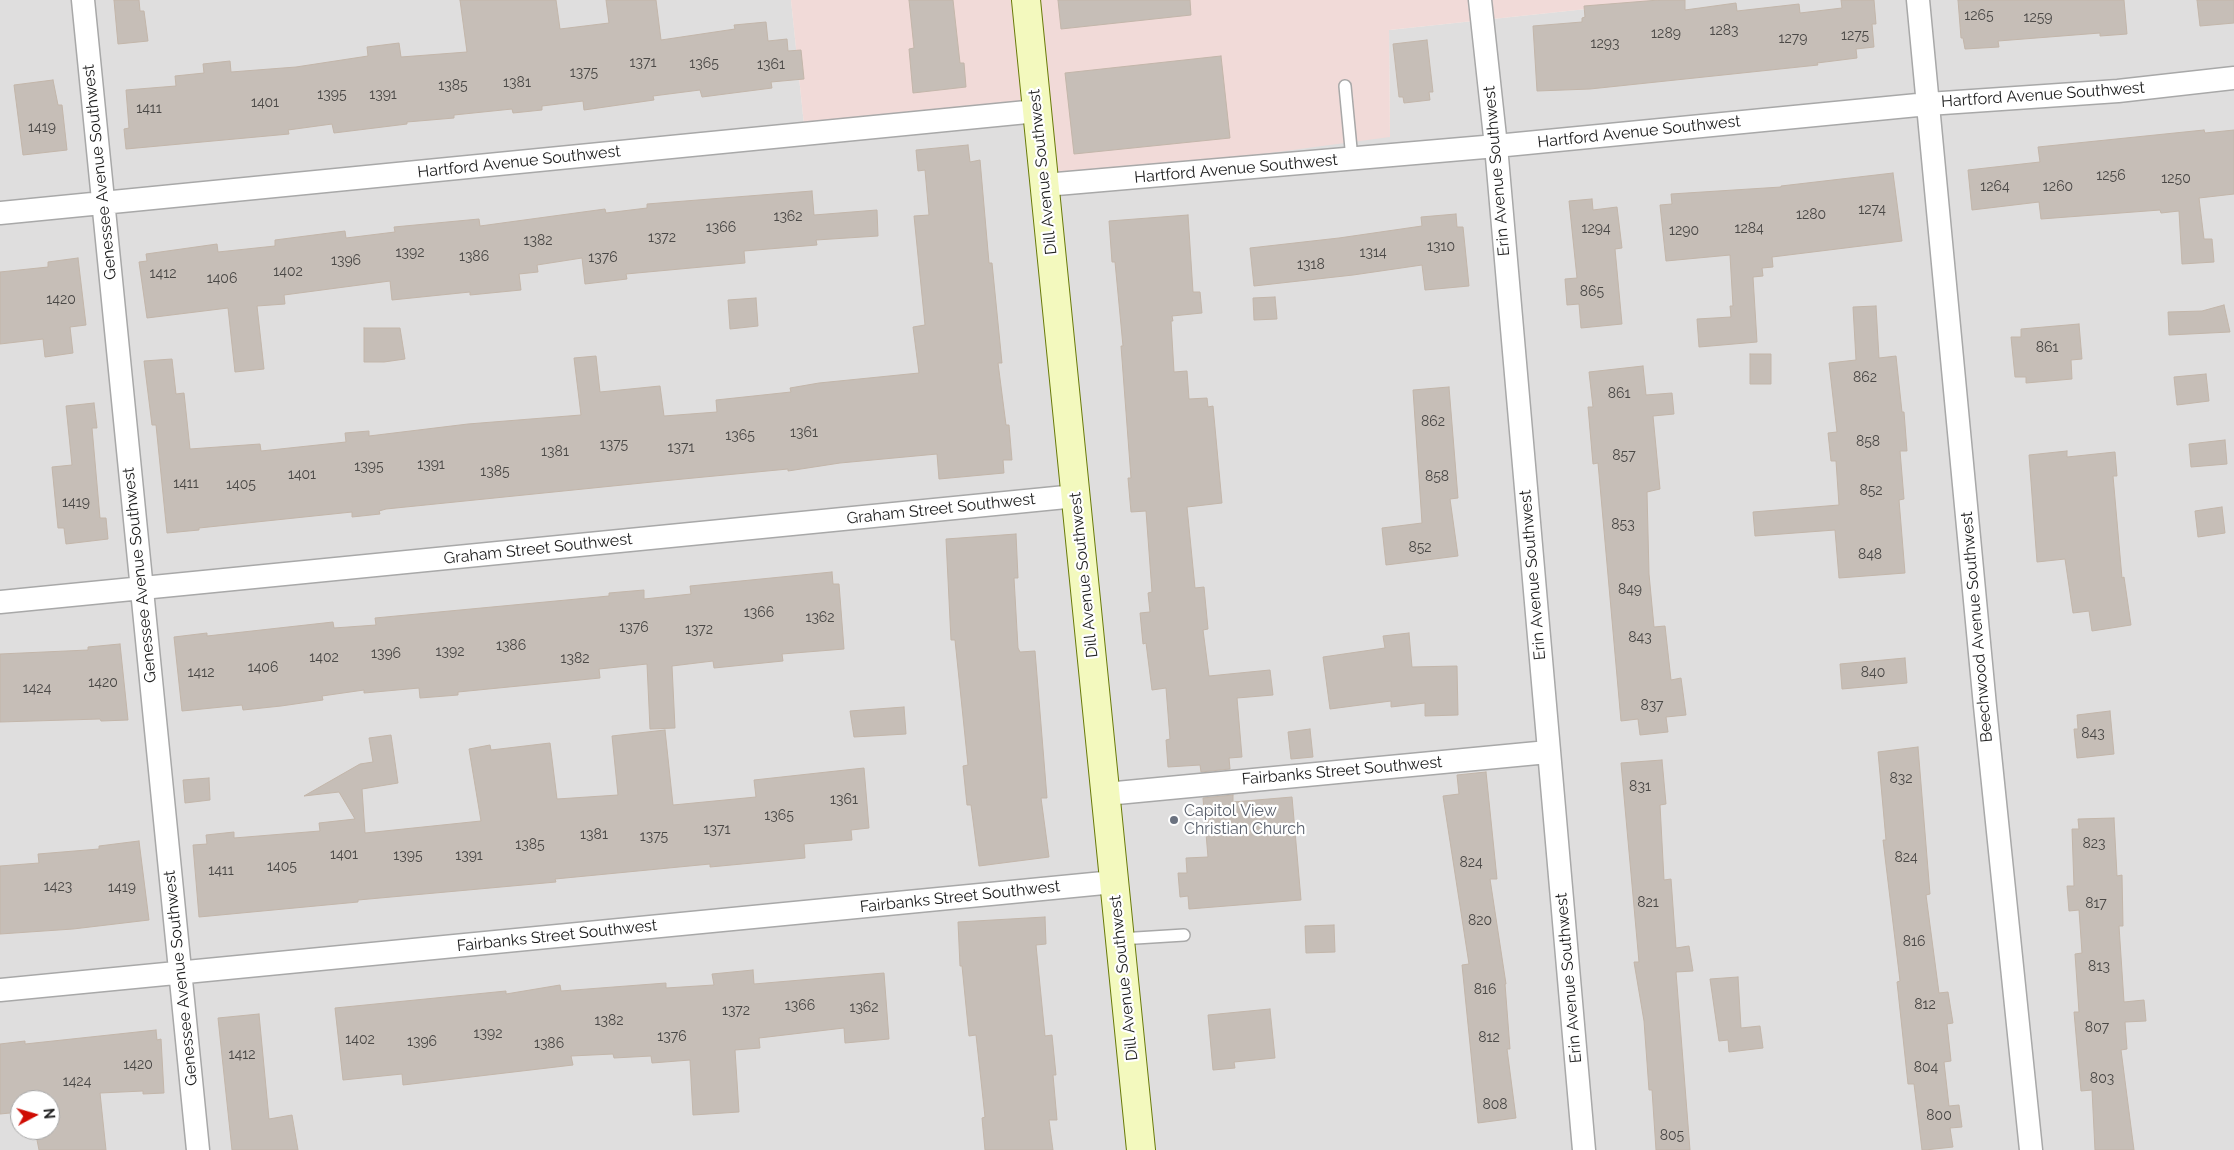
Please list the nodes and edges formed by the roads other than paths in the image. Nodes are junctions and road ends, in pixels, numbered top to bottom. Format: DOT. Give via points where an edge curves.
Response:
graph roads {
  1 [pos="83,0"];
  2 [pos="1026,0"];
  3 [pos="1480,0"];
  4 [pos="1918,0"];
  5 [pos="2234,78"];
  6 [pos="1345,86"];
  7 [pos="1928,104"];
  8 [pos="1037,111"];
  9 [pos="1496,146"];
  10 [pos="1352,159"];
  11 [pos="1045,186"];
  12 [pos="103,203"];
  13 [pos="0,213"];
  14 [pos="1076,496"];
  15 [pos="141,588"];
  16 [pos="0,602"];
  17 [pos="1548,752"];
  18 [pos="1106,794"];
  19 [pos="1114,882"];
  20 [pos="1184,935"];
  21 [pos="1120,939"];
  22 [pos="180,973"];
  23 [pos="0,990"];
  24 [pos="198,1150"];
  25 [pos="1141,1150"];
  26 [pos="1584,1150"];
  27 [pos="2031,1150"];
  1 -- 12 [label="street, Genessee Avenue Southwest"];
  2 -- 8 [label="main road, Dill Avenue Southwest"];
  3 -- 9 [label="street, Erin Avenue Southwest"];
  4 -- 7 [label="street, Beechwood Avenue Southwest"];
  5 -- 7 [label="street, Hartford Avenue Southwest" via="2118,91"];
  6 -- 10 [label="lane"];
  7 -- 9 [label="street, Hartford Avenue Southwest"];
  7 -- 27 [label="street, Beechwood Avenue Southwest"];
  8 -- 11 [label="main road, Dill Avenue Southwest"];
  8 -- 12 [label="street, Hartford Avenue Southwest"];
  9 -- 10 [label="street, Hartford Avenue Southwest"];
  9 -- 17 [label="street, Erin Avenue Southwest"];
  10 -- 11 [label="street, Hartford Avenue Southwest"];
  11 -- 14 [label="main road, Dill Avenue Southwest"];
  12 -- 13 [label="street, Hartford Avenue Southwest"];
  12 -- 15 [label="street, Genessee Avenue Southwest"];
  14 -- 15 [label="street, Graham Street Southwest"];
  14 -- 18 [label="main road, Dill Avenue Southwest"];
  15 -- 16 [label="street, Graham Street Southwest"];
  15 -- 22 [label="street, Genessee Avenue Southwest"];
  17 -- 18 [label="street, Fairbanks Street Southwest"];
  17 -- 26 [label="street, Erin Avenue Southwest"];
  18 -- 19 [label="main road, Dill Avenue Southwest"];
  19 -- 21 [label="main road, Dill Avenue Southwest"];
  19 -- 22 [label="street, Fairbanks Street Southwest"];
  20 -- 21 [label="lane"];
  21 -- 25 [label="main road, Dill Avenue Southwest"];
  22 -- 23 [label="street, Fairbanks Street Southwest"];
  22 -- 24 [label="street, Genessee Avenue Southwest"];
}
